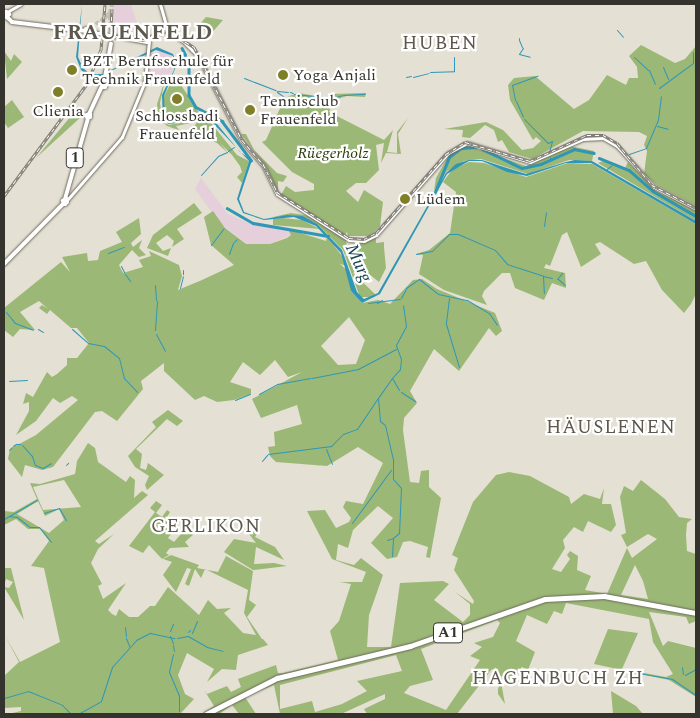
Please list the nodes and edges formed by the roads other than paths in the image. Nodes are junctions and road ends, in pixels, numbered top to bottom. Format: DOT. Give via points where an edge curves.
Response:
graph roads {
  1 [pos="21,4"];
  2 [pos="160,4"];
  3 [pos="6,15"];
  4 [pos="166,28"];
  5 [pos="89,30"];
  6 [pos="100,34"];
  7 [pos="106,34"];
  8 [pos="148,42"];
  9 [pos="111,44"];
  10 [pos="65,201"];
  11 [pos="696,209"];
  12 [pos="4,264"];
  13 [pos="696,614"];
  14 [pos="208,714"];
  1 -- 3 [label="main road"];
  2 -- 4 [label="main road"];
  3 -- 5 [label="main road" via="14,22"];
  4 -- 8 [label="main road"];
  4 -- 11 [label="main road" via="196,52 241,140 262,166 276,193 350,240 364,240 376,234 448,153 466,144 530,162 581,139 601,138 617,146 656,188"];
  5 -- 6 [label="main road"];
  7 -- 8 [label="main road"];
  8 -- 10 [label="main road" via="144,84 122,136"];
  9 -- 10 [label="main road, 1" via="103,85 88,116"];
  10 -- 12 [label="main road, 1"];
  13 -- 14 [label="highway, A1" via="609,598 550,600 410,648 278,680"];
}
